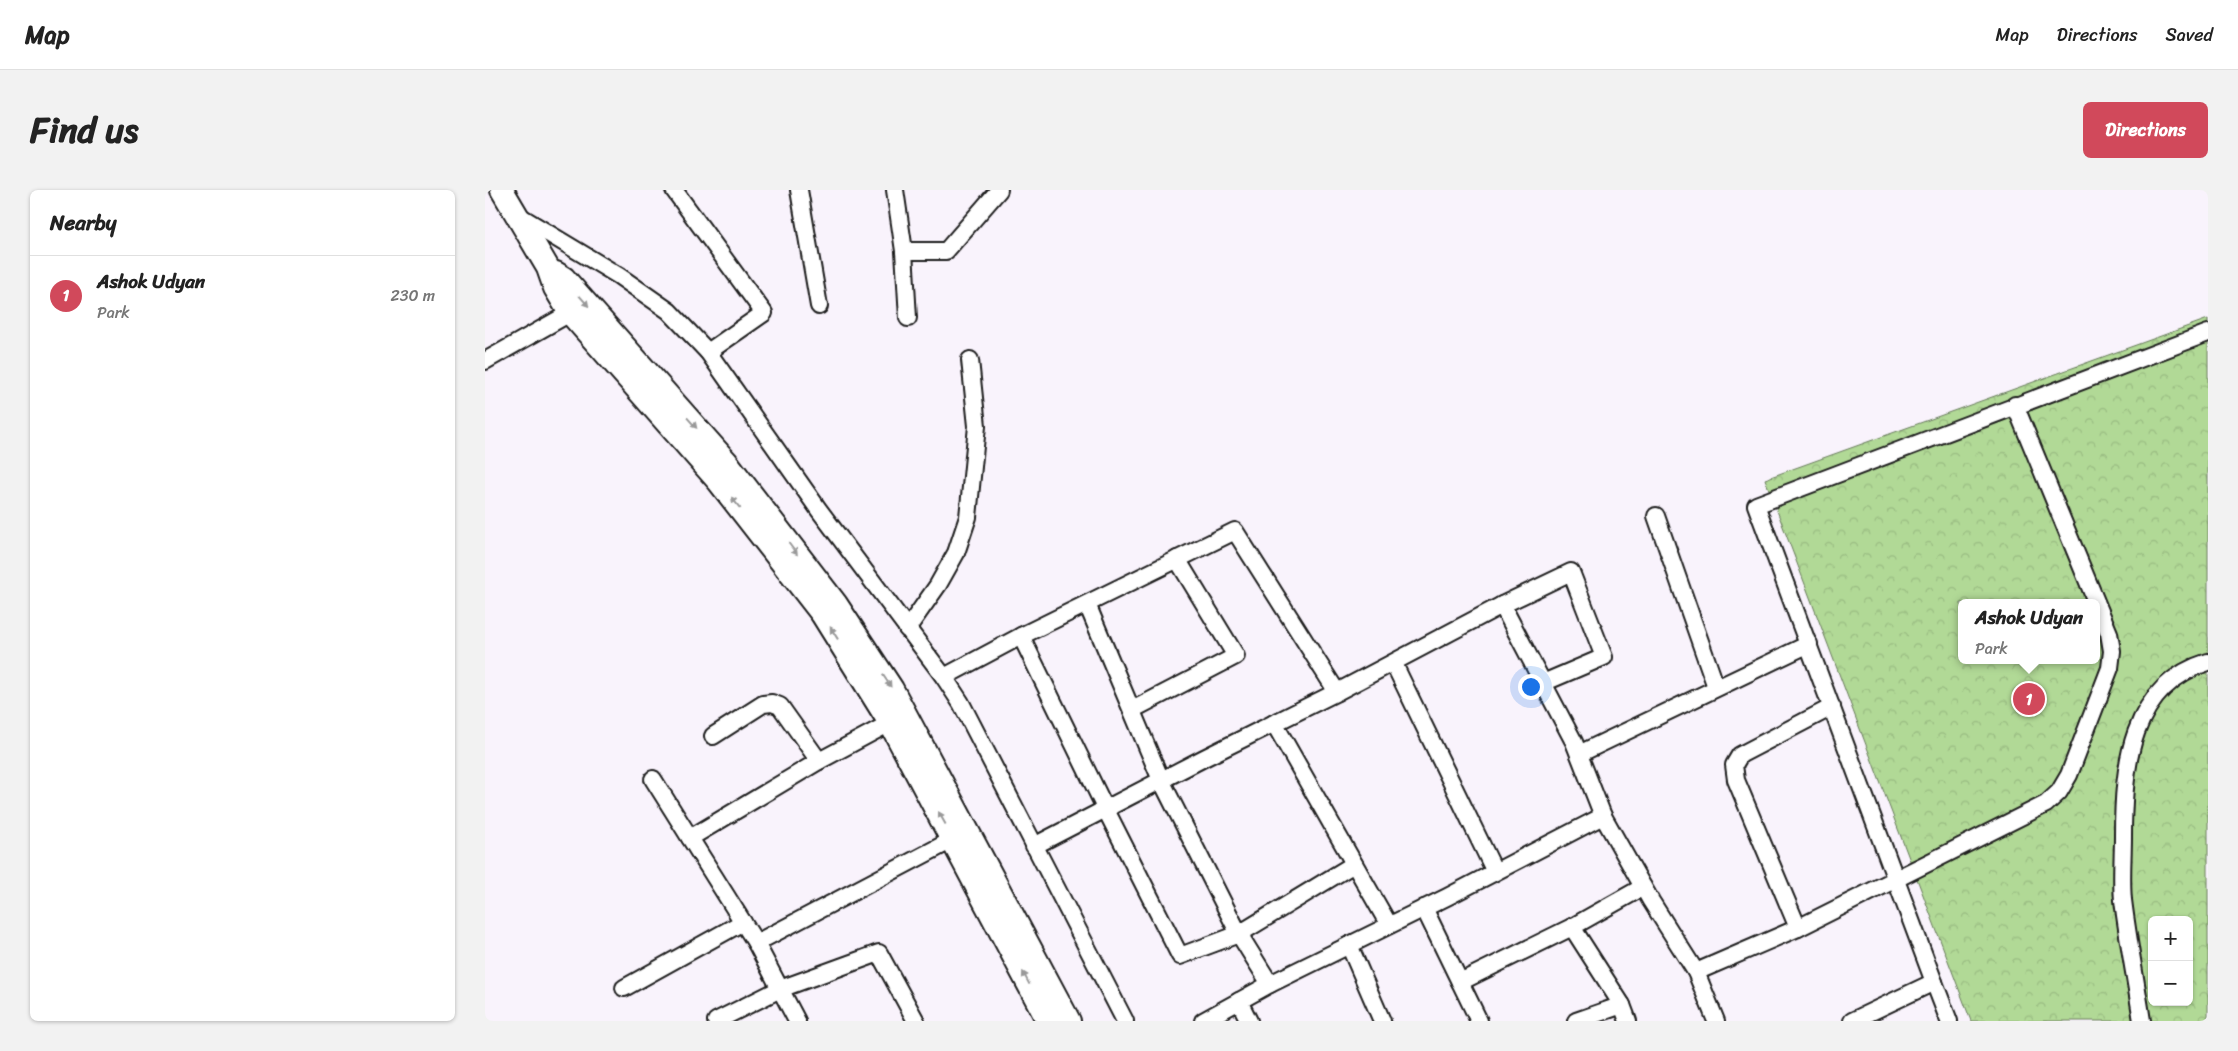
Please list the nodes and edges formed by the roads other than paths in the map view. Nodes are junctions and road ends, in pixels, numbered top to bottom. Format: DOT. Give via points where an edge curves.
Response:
graph roads {
  1 [pos="502,190"];
  2 [pos="674,190"];
  3 [pos="799,190"];
  4 [pos="895,190"];
  5 [pos="999,190"];
  6 [pos="518,214"];
  7 [pos="904,251"];
  8 [pos="548,268"];
  9 [pos="819,306"];
  10 [pos="571,313"];
  11 [pos="908,318"];
  12 [pos="2208,333"];
  13 [pos="708,352"];
  14 [pos="485,360"];
  15 [pos="969,360"];
  16 [pos="2015,405"];
  17 [pos="1657,516"];
  18 [pos="1177,559"];
  19 [pos="2095,599"];
  20 [pos="1087,604"];
  21 [pos="1502,605"];
  22 [pos="2100,611"];
  23 [pos="907,629"];
  24 [pos="1021,636"];
  25 [pos="1809,644"];
  26 [pos="2208,662"];
  27 [pos="1394,664"];
  28 [pos="944,677"];
  29 [pos="1543,683"];
  30 [pos="1716,687"];
  31 [pos="1337,692"];
  32 [pos="1832,707"];
  33 [pos="1132,710"];
  34 [pos="890,723"];
  35 [pos="1274,723"];
  36 [pos="713,736"];
  37 [pos="1579,754"];
  38 [pos="819,761"];
  39 [pos="653,779"];
  40 [pos="1161,780"];
  41 [pos="1105,810"];
  42 [pos="1603,816"];
  43 [pos="690,838"];
  44 [pos="954,839"];
  45 [pos="1034,846"];
  46 [pos="1354,864"];
  47 [pos="1495,872"];
  48 [pos="1897,880"];
  49 [pos="1643,887"];
  50 [pos="1425,908"];
  51 [pos="743,922"];
  52 [pos="1389,925"];
  53 [pos="1572,927"];
  54 [pos="1798,928"];
  55 [pos="1239,934"];
  56 [pos="757,943"];
  57 [pos="1349,945"];
  58 [pos="1696,972"];
  59 [pos="1460,982"];
  60 [pos="1934,982"];
  61 [pos="1270,984"];
  62 [pos="624,988"];
  63 [pos="780,989"];
  64 [pos="1239,1001"];
  65 [pos="1622,1005"];
  66 [pos="716,1021"];
  67 [pos="797,1021"];
  68 [pos="916,1021"];
  69 [pos="1048,1021"];
  70 [pos="1069,1021"];
  71 [pos="1125,1021"];
  72 [pos="1203,1021"];
  73 [pos="1249,1021"];
  74 [pos="1382,1021"];
  75 [pos="1479,1021"];
  76 [pos="1576,1021"];
  77 [pos="1628,1021"];
  78 [pos="1716,1021"];
  79 [pos="1853,1021"];
  80 [pos="1949,1021"];
  81 [pos="2142,1021"];
  1 -- 6 [label="main road"];
  2 -- 13 [label="street" via="764,313"];
  3 -- 9 [label="street"];
  4 -- 7 [label="street"];
  5 -- 7 [label="street" via="946,251"];
  6 -- 8 [label="main road"];
  6 -- 13 [label="street" via="669,311"];
  7 -- 11 [label="street"];
  8 -- 10 [label="main road" via="555,288"];
  8 -- 70 [label="main road, one-way" via="564,278 726,461 836,604 892,689"];
  10 -- 14 [label="street"];
  34 -- 10 [label="main road, one-way" via="822,614 738,505"];
  12 -- 16 [label="street"];
  13 -- 23 [label="street"];
  15 -- 23 [label="street" via="977,426 968,518 956,553"];
  16 -- 19 [label="street"];
  16 -- 25 [label="street" via="1756,504"];
  17 -- 30 [label="street"];
  18 -- 20 [label="street"];
  18 -- 31 [label="street" via="1235,531"];
  18 -- 33 [label="street" via="1236,656"];
  20 -- 24 [label="street"];
  20 -- 33 [label="street"];
  21 -- 27 [label="street"];
  21 -- 29 [label="street"];
  21 -- 29 [label="street" via="1571,572 1604,657"];
  22 -- 48 [label="street" via="2109,633 2110,668 2069,776 2059,792 2046,804"];
  23 -- 28 [label="street"];
  24 -- 28 [label="street"];
  24 -- 41 [label="street"];
  25 -- 30 [label="street"];
  25 -- 32 [label="street"];
  26 -- 81 [label="street" via="2189,668 2155,698 2143,717 2128,754 2123,794 2123,898"];
  27 -- 31 [label="street"];
  27 -- 47 [label="street"];
  28 -- 45 [label="street" via="961,703"];
  29 -- 37 [label="street"];
  30 -- 37 [label="street"];
  31 -- 35 [label="street"];
  32 -- 48 [label="street"];
  32 -- 54 [label="street" via="1740,756 1734,765 1736,780"];
  33 -- 40 [label="street"];
  34 -- 38 [label="street"];
  44 -- 34 [label="main road, one-way"];
  35 -- 40 [label="street"];
  35 -- 46 [label="street"];
  36 -- 38 [label="street" via="763,704 772,703 780,706"];
  37 -- 42 [label="street"];
  38 -- 43 [label="street"];
  39 -- 43 [label="street"];
  40 -- 41 [label="street"];
  40 -- 55 [label="street"];
  41 -- 45 [label="street"];
  41 -- 55 [label="street" via="1180,956"];
  42 -- 47 [label="street"];
  42 -- 49 [label="street"];
  43 -- 51 [label="street"];
  44 -- 56 [label="street"];
  69 -- 44 [label="main road, one-way"];
  45 -- 71 [label="street"];
  46 -- 52 [label="street"];
  46 -- 55 [label="street"];
  47 -- 50 [label="street"];
  48 -- 54 [label="street"];
  48 -- 60 [label="street"];
  49 -- 53 [label="street"];
  49 -- 58 [label="street"];
  50 -- 52 [label="street"];
  50 -- 59 [label="street"];
  51 -- 56 [label="street"];
  51 -- 62 [label="street"];
  52 -- 57 [label="street"];
  53 -- 59 [label="street"];
  53 -- 65 [label="street"];
  54 -- 58 [label="street"];
  55 -- 61 [label="street"];
  56 -- 63 [label="street"];
  57 -- 61 [label="street"];
  57 -- 74 [label="street"];
  58 -- 78 [label="street"];
  59 -- 75 [label="street"];
  60 -- 79 [label="street"];
  60 -- 80 [label="street"];
  61 -- 64 [label="street"];
  63 -- 66 [label="street"];
  63 -- 67 [label="street"];
  63 -- 68 [label="street" via="879,953"];
  64 -- 72 [label="street"];
  64 -- 73 [label="street"];
  65 -- 76 [label="street"];
  65 -- 77 [label="street"];
}
